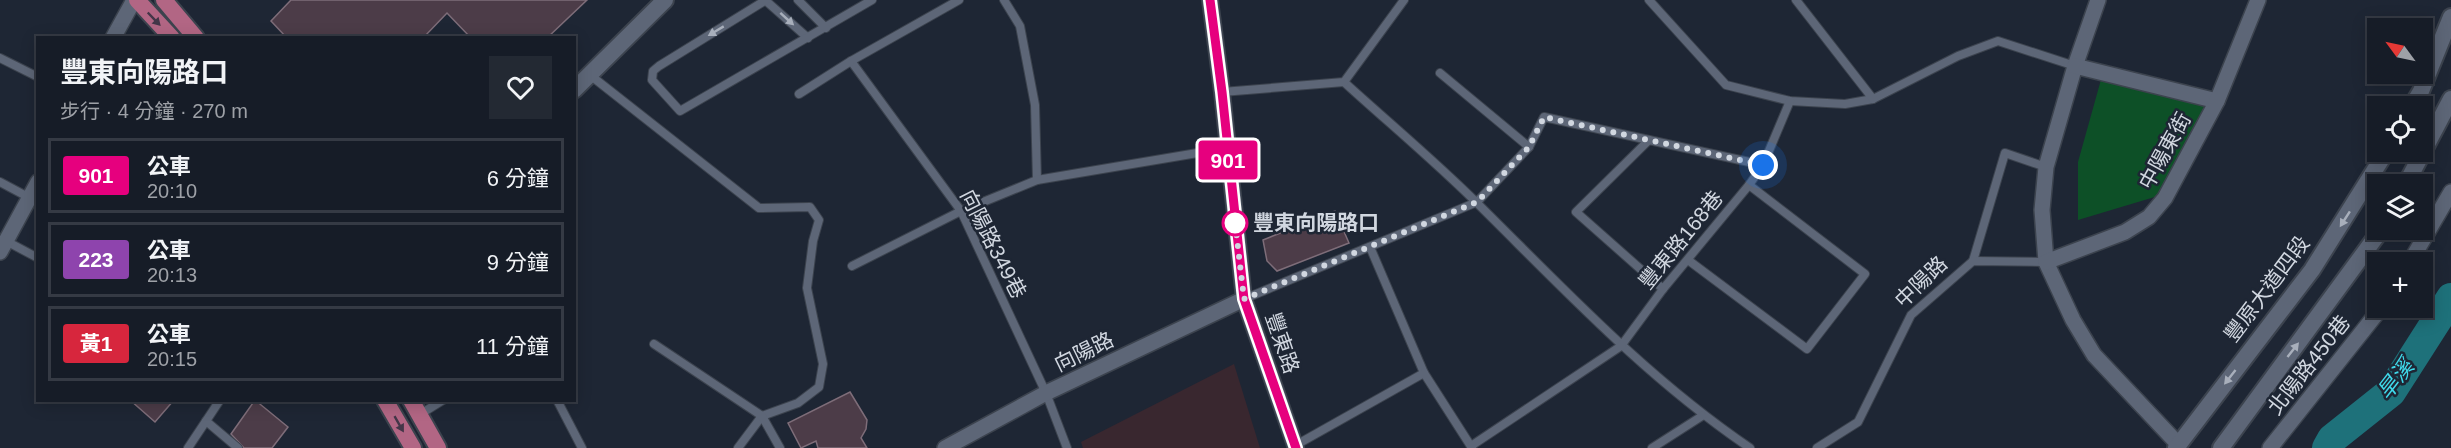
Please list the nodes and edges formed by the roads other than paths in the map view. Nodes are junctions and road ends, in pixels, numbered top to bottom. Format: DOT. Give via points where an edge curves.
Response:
graph roads {
  1 [pos="136,0"];
  2 [pos="164,0"];
  3 [pos="665,0"];
  4 [pos="766,0"];
  5 [pos="798,0"];
  6 [pos="872,0"];
  7 [pos="959,0"];
  8 [pos="1004,0"];
  9 [pos="1210,0"];
  10 [pos="1404,0"];
  11 [pos="1649,0"];
  12 [pos="1796,0"];
  13 [pos="2098,0"];
  14 [pos="2258,0"];
  15 [pos="2451,17"];
  16 [pos="826,28"];
  17 [pos="114,36"];
  18 [pos="170,36"];
  19 [pos="194,36"];
  20 [pos="808,38"];
  21 [pos="0,58"];
  22 [pos="850,61"];
  23 [pos="2075,66"];
  24 [pos="1440,73"];
  25 [pos="590,75"];
  26 [pos="36,76"];
  27 [pos="1344,82"];
  28 [pos="576,88"];
  29 [pos="1222,92"];
  30 [pos="799,94"];
  31 [pos="2418,96"];
  32 [pos="1873,99"];
  33 [pos="2451,99"];
  34 [pos="1790,101"];
  35 [pos="2217,101"];
  36 [pos="1649,140"];
  37 [pos="1529,147"];
  38 [pos="1227,148"];
  39 [pos="2380,162"];
  40 [pos="1763,165"];
  41 [pos="2046,167"];
  42 [pos="2411,174"];
  43 [pos="1037,180"];
  44 [pos="0,182"];
  45 [pos="1749,185"];
  46 [pos="36,186"];
  47 [pos="2451,192"];
  48 [pos="30,198"];
  49 [pos="1477,202"];
  50 [pos="961,211"];
  51 [pos="2374,240"];
  52 [pos="3,247"];
  53 [pos="1370,247"];
  54 [pos="2415,252"];
  55 [pos="36,257"];
  56 [pos="1688,260"];
  57 [pos="1973,261"];
  58 [pos="2046,262"];
  59 [pos="852,266"];
  60 [pos="1663,289"];
  61 [pos="1244,299"];
  62 [pos="2373,318"];
  63 [pos="654,344"];
  64 [pos="1621,346"];
  65 [pos="1424,373"];
  66 [pos="1046,393"];
  67 [pos="217,402"];
  68 [pos="386,402"];
  69 [pos="436,402"];
  70 [pos="557,402"];
  71 [pos="415,408"];
  72 [pos="762,416"];
  73 [pos="1702,416"];
  74 [pos="206,421"];
  75 [pos="2177,446"];
  76 [pos="1296,447"];
  77 [pos="1472,447"];
  78 [pos="188,448"];
  79 [pos="238,448"];
  80 [pos="413,448"];
  81 [pos="438,448"];
  82 [pos="582,448"];
  83 [pos="738,448"];
  84 [pos="780,448"];
  85 [pos="945,448"];
  86 [pos="1067,448"];
  87 [pos="1652,448"];
  88 [pos="1750,448"];
  89 [pos="1817,448"];
  90 [pos="2221,448"];
  91 [pos="2270,448"];
  1 -- 17 [label="street"];
  1 -- 18 [label="main road, one-way"];
  2 -- 19 [label="main road"];
  3 -- 25 [label="street"];
  4 -- 20 [label="lane, one-way"];
  4 -- 20 [label="lane, one-way" via="653,71 652,80 680,111"];
  5 -- 16 [label="lane"];
  6 -- 16 [label="lane"];
  7 -- 22 [label="lane"];
  8 -- 43 [label="lane" via="1020,26 1031,82"];
  9 -- 29 [label="street, 豐東路"];
  10 -- 27 [label="lane"];
  11 -- 34 [label="lane" via="1726,85"];
  12 -- 32 [label="lane"];
  13 -- 23 [label="street"];
  14 -- 35 [label="street, 中陽東街"];
  15 -- 31 [label="street"];
  16 -- 20 [label="lane"];
  21 -- 26 [label="lane"];
  22 -- 30 [label="lane"];
  22 -- 50 [label="lane, 向陽路349巷"];
  23 -- 32 [label="lane" via="1998,41 1958,56"];
  23 -- 35 [label="street"];
  23 -- 41 [label="street"];
  24 -- 37 [label="lane"];
  25 -- 28 [label="street"];
  25 -- 72 [label="lane" via="759,208 810,207 819,220 807,288 823,364 819,387 798,403"];
  27 -- 29 [label="lane"];
  27 -- 49 [label="lane"];
  29 -- 38 [label="street, 豐東路"];
  32 -- 34 [label="lane" via="1845,104"];
  33 -- 42 [label="street"];
  34 -- 40 [label="lane, 豐東路168巷"];
  35 -- 58 [label="street, 中陽東街" via="2165,198 2149,217 2125,232"];
  36 -- 37 [label="lane" via="1544,117"];
  36 -- 40 [label="lane"];
  36 -- 60 [label="lane" via="1576,212"];
  37 -- 49 [label="lane"];
  38 -- 43 [label="lane"];
  38 -- 61 [label="street, 豐東路"];
  39 -- 75 [label="street, 豐原大道四段, one-way" via="2312,270"];
  40 -- 45 [label="lane, 豐東路168巷"];
  41 -- 57 [label="lane" via="2005,153"];
  41 -- 58 [label="street" via="2042,210"];
  43 -- 50 [label="lane"];
  44 -- 48 [label="lane"];
  45 -- 56 [label="lane, 豐東路168巷"];
  45 -- 56 [label="lane" via="1865,274 1807,349"];
  46 -- 48 [label="street"];
  47 -- 54 [label="street"];
  48 -- 52 [label="street"];
  49 -- 53 [label="lane"];
  49 -- 64 [label="lane"];
  50 -- 59 [label="lane"];
  50 -- 66 [label="lane, 向陽路349巷"];
  90 -- 51 [label="street, one-way"];
  52 -- 55 [label="lane"];
  53 -- 61 [label="lane"];
  53 -- 65 [label="lane"];
  56 -- 60 [label="lane, 豐東路168巷"];
  57 -- 58 [label="lane, 中陽路"];
  57 -- 89 [label="lane, 中陽路" via="1911,315 1858,422"];
  58 -- 75 [label="street" via="2094,355"];
  60 -- 64 [label="lane, 豐東路168巷"];
  61 -- 66 [label="street, 向陽路"];
  61 -- 76 [label="street, 豐東路"];
  62 -- 91 [label="street, 北陽路450巷"];
  63 -- 72 [label="lane"];
  64 -- 73 [label="lane"];
  64 -- 77 [label="lane, 豐東路168巷"];
  65 -- 76 [label="lane"];
  65 -- 77 [label="lane"];
  66 -- 85 [label="street, 向陽路"];
  66 -- 86 [label="lane, 向陽路349巷"];
  67 -- 74 [label="lane"];
  68 -- 80 [label="main road, one-way"];
  69 -- 71 [label="lane"];
  70 -- 82 [label="lane"];
  71 -- 81 [label="main road"];
  72 -- 83 [label="lane"];
  72 -- 84 [label="lane"];
  73 -- 87 [label="lane"];
  73 -- 88 [label="lane"];
  74 -- 78 [label="lane"];
  74 -- 79 [label="lane"];
}
